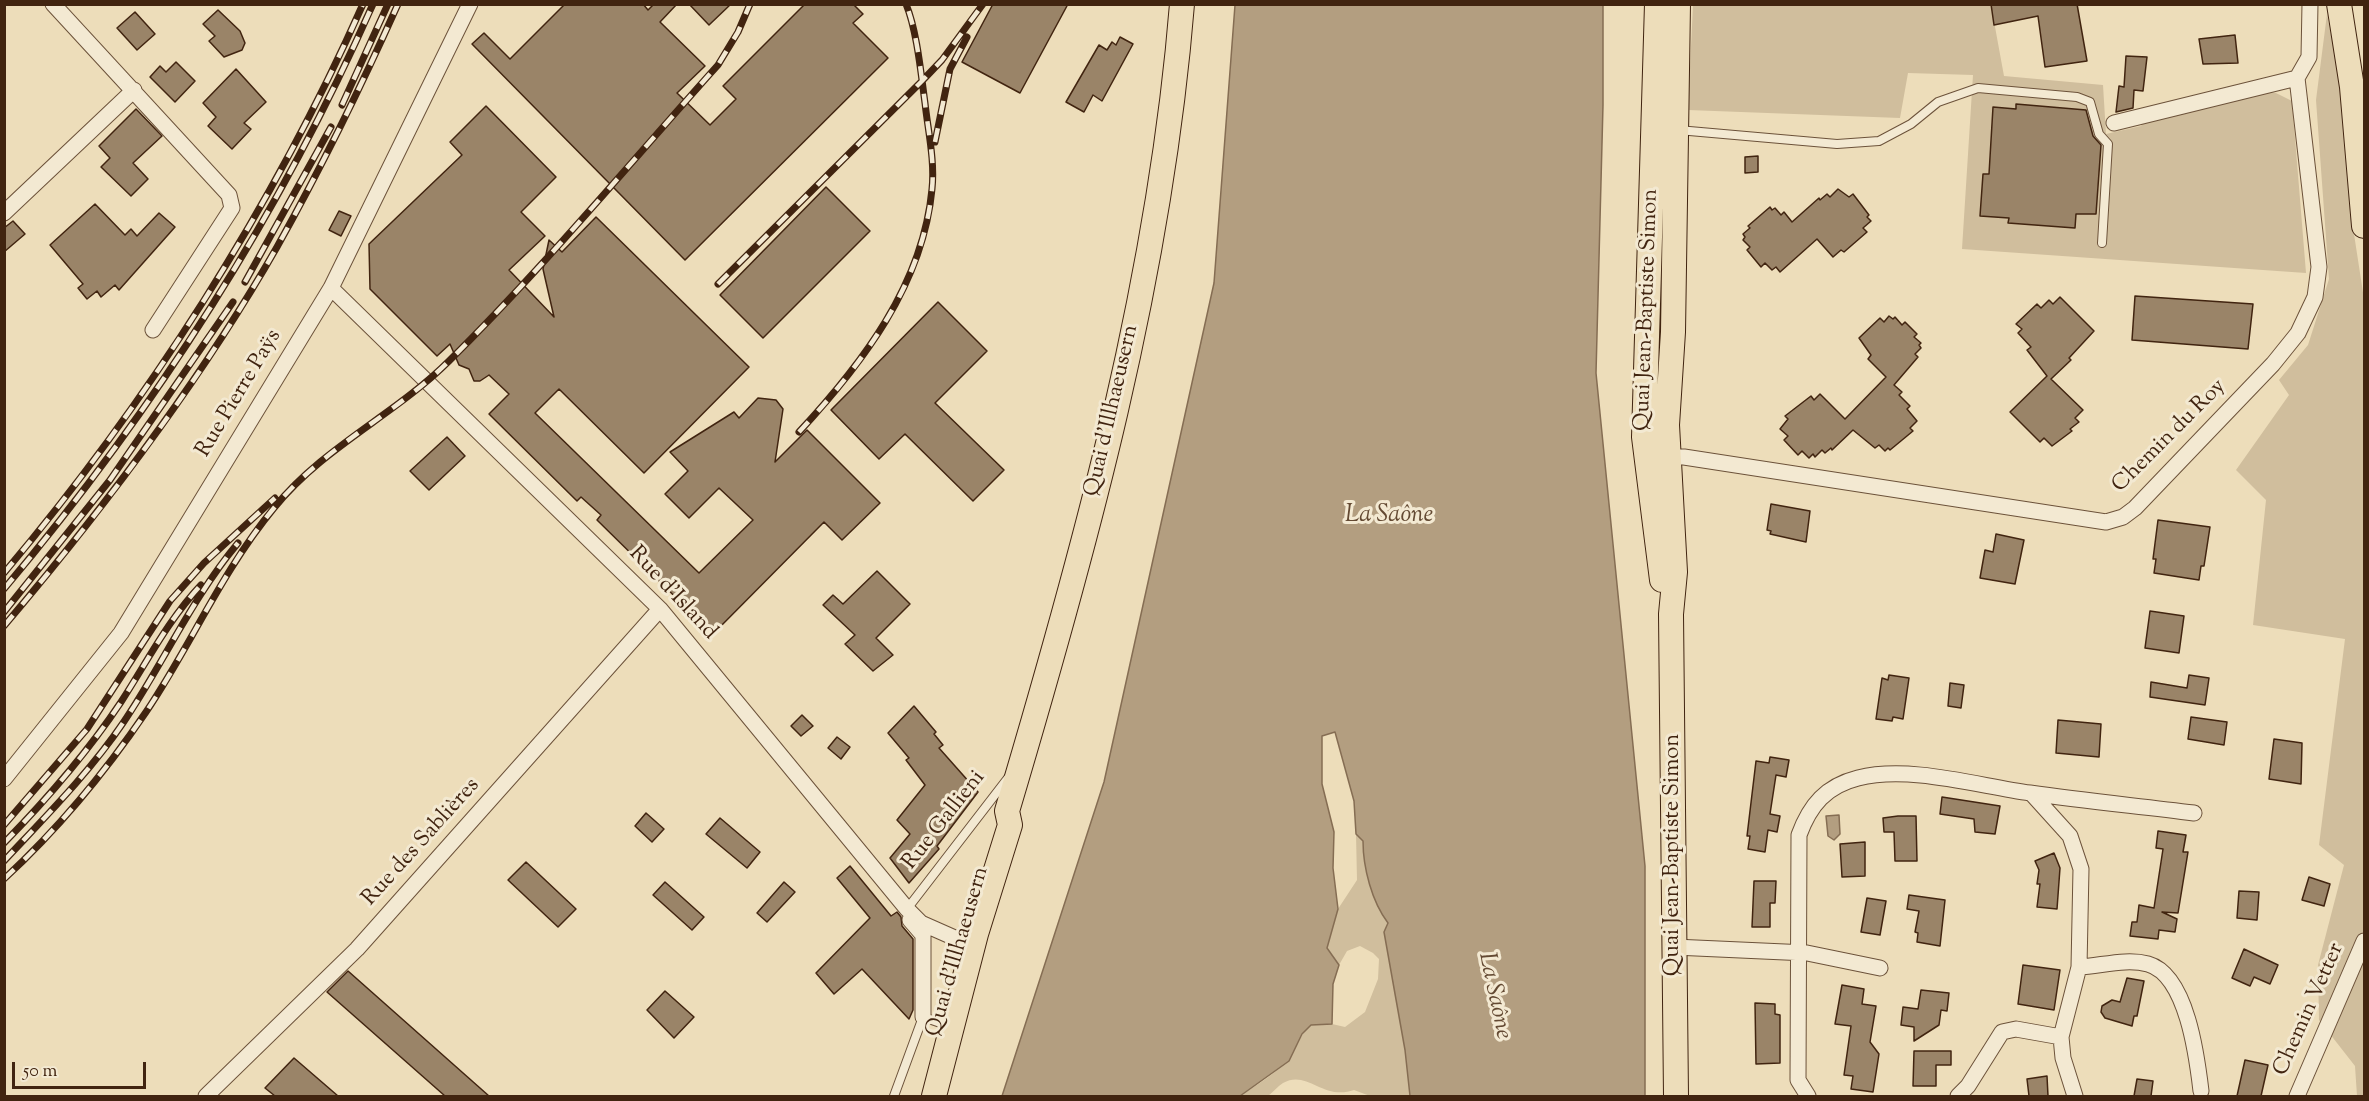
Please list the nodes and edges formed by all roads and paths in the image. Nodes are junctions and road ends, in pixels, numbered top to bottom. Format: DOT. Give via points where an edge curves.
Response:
graph roads {
  1 [pos="53,4"];
  2 [pos="470,4"];
  3 [pos="1182,4"];
  4 [pos="1657,4"];
  5 [pos="1678,4"];
  6 [pos="2310,4"];
  7 [pos="2339,4"];
  8 [pos="2353,4"];
  9 [pos="2364,68"];
  10 [pos="2297,78"];
  11 [pos="134,90"];
  12 [pos="2114,123"];
  13 [pos="1664,126"];
  14 [pos="4,213"];
  15 [pos="2364,226"];
  16 [pos="2102,243"];
  17 [pos="331,288"];
  18 [pos="153,330"];
  19 [pos="1645,456"];
  20 [pos="1669,457"];
  21 [pos="660,609"];
  22 [pos="1671,614"];
  23 [pos="1017,778"];
  24 [pos="4,779"];
  25 [pos="2032,794"];
  26 [pos="2194,813"];
  27 [pos="909,905"];
  28 [pos="2364,941"];
  29 [pos="967,945"];
  30 [pos="1674,947"];
  31 [pos="1799,952"];
  32 [pos="2079,967"];
  33 [pos="1880,968"];
  34 [pos="938,1022"];
  35 [pos="2061,1037"];
  36 [pos="2201,1091"];
  37 [pos="206,1096"];
  38 [pos="894,1096"];
  39 [pos="917,1096"];
  40 [pos="934,1096"];
  41 [pos="1676,1096"];
  42 [pos="1808,1096"];
  43 [pos="1958,1096"];
  44 [pos="2075,1096"];
  45 [pos="2296,1096"];
  1 -- 11 [label="street"];
  2 -- 17 [label="street, Rue Pierre Paÿs"];
  3 -- 23 [label="main road, Quai d'Illhaeusern" via="1175,91 1156,218 1127,357 1077,563"];
  4 -- 13 [label="main road, Quai Jean-Baptiste Simon"];
  5 -- 13 [label="main road, Quai Jean-Baptiste Simon"];
  6 -- 10 [label="street" via="2309,57"];
  7 -- 15 [label="main road" via="2352,87"];
  8 -- 9 [label="main road"];
  10 -- 12 [label="street"];
  10 -- 20 [label="street, Chemin du Roy" via="2319,267 2315,297 2298,333 2273,364 2123,517 2106,522"];
  11 -- 14 [label="street"];
  11 -- 18 [label="street" via="232,201 232,208 211,243"];
  13 -- 16 [label="lane" via="1837,144 1879,141 1911,124 1938,102 1978,88 2077,97 2090,102 2099,134 2108,144"];
  13 -- 19 [label="main road, Quai Jean-Baptiste Simon"];
  13 -- 20 [label="main road, Quai Jean-Baptiste Simon" via="1672,333"];
  17 -- 21 [label="street, Rue d'Island"];
  17 -- 24 [label="street, Rue Pierre Paÿs" via="121,633"];
  19 -- 20 [label="street, Chemin du Roy"];
  19 -- 22 [label="main road, Quai Jean-Baptiste Simon" via="1660,571"];
  20 -- 22 [label="main road, Quai Jean-Baptiste Simon" via="1675,573"];
  21 -- 27 [label="street, Rue d'Island"];
  21 -- 37 [label="street, Rue des Sablières" via="357,949"];
  22 -- 30 [label="main road, Quai Jean-Baptiste Simon"];
  23 -- 27 [label="lane, Rue Gallieni" via="1010,776 991,797"];
  23 -- 29 [label="main road, Quai d'Illhaeusern" via="1007,811 998,821"];
  25 -- 26 [label="street"];
  25 -- 31 [label="street" via="1908,774 1858,778 1832,788 1811,807 1799,835"];
  25 -- 32 [label="street" via="2070,836 2081,869"];
  27 -- 29 [label="street, Rue d'Island" via="921,923"];
  27 -- 34 [label="street" via="910,920 923,935"];
  28 -- 45 [label="street, Chemin Vetter"];
  29 -- 34 [label="main road, Quai d'Illhaeusern"];
  30 -- 31 [label="street"];
  30 -- 41 [label="main road, Quai Jean-Baptiste Simon"];
  31 -- 33 [label="street"];
  31 -- 42 [label="street" via="1798,1080"];
  32 -- 35 [label="street"];
  32 -- 36 [label="street" via="2125,962 2149,964 2170,980 2179,996 2197,1055"];
  34 -- 38 [label="lane"];
  34 -- 39 [label="main road, Quai d'Illhaeusern"];
  34 -- 40 [label="main road, Quai d'Illhaeusern"];
  35 -- 43 [label="street" via="2016,1029 2002,1032"];
  35 -- 44 [label="street"];
}
